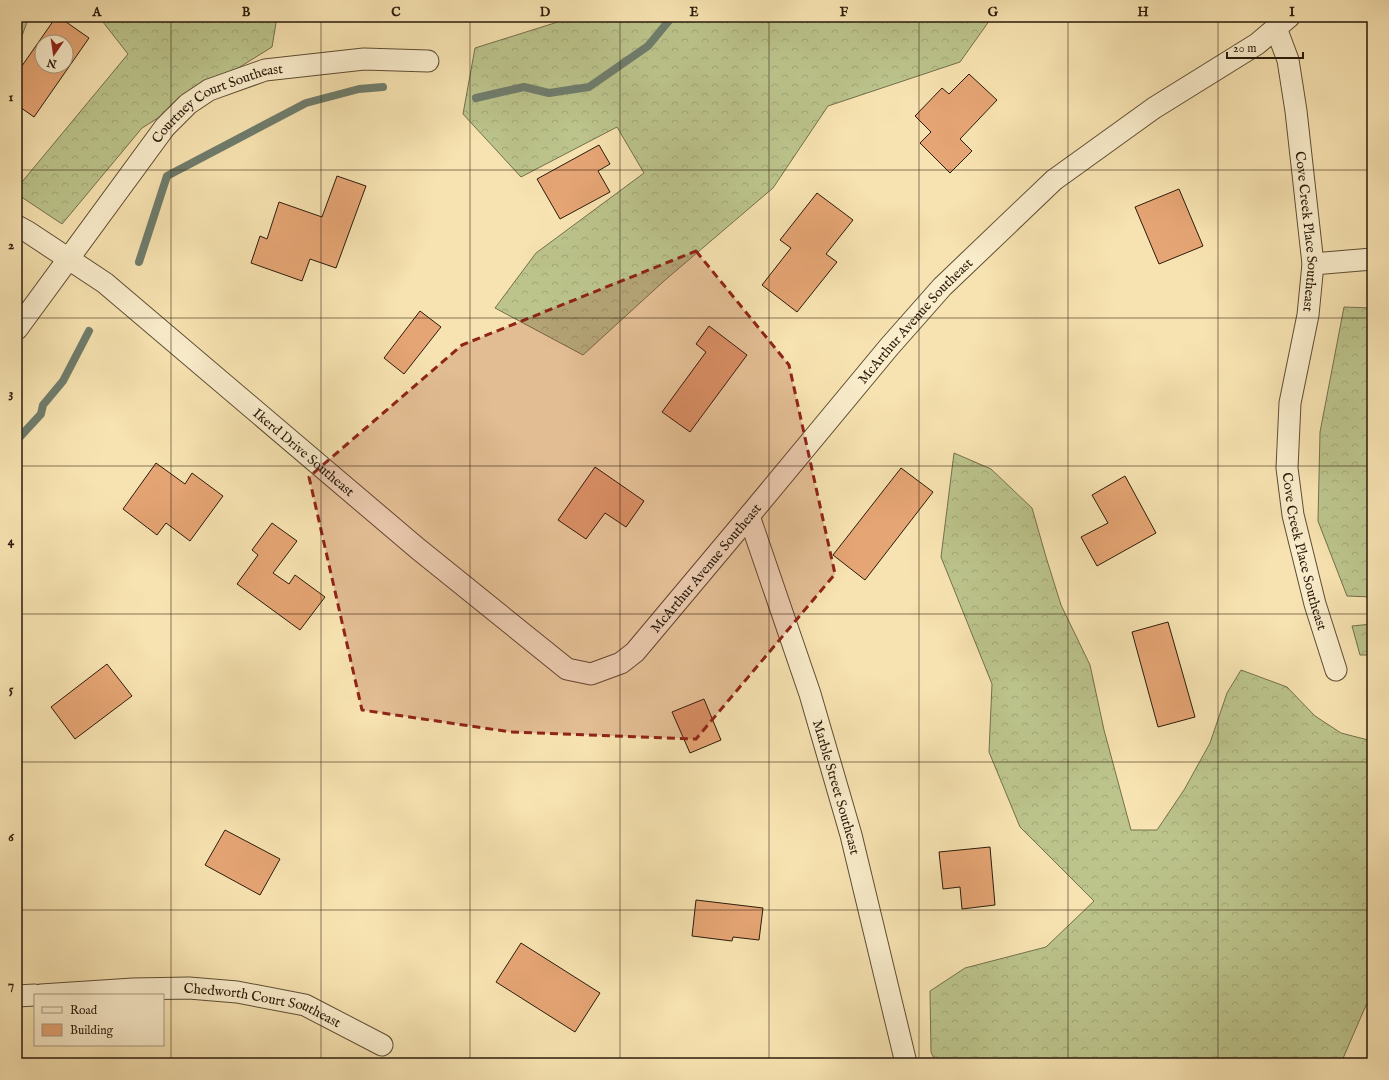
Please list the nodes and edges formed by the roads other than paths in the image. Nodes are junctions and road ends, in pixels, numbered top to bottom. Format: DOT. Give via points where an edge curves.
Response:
graph roads {
  1 [pos="1282,23"];
  2 [pos="428,61"];
  3 [pos="17,226"];
  4 [pos="69,259"];
  5 [pos="1372,259"];
  6 [pos="1312,264"];
  7 [pos="17,329"];
  8 [pos="749,516"];
  9 [pos="1336,670"];
  10 [pos="591,674"];
  11 [pos="56,994"];
  12 [pos="34,995"];
  13 [pos="17,996"];
  14 [pos="382,1045"];
  15 [pos="906,1063"];
  1 -- 6 [label="street, Cove Creek Place Southeast" via="1296,111"];
  1 -- 8 [label="street, McArthur Avenue Southeast" via="1257,44 1154,108 1054,180 942,287"];
  2 -- 4 [label="street, Courtney Court Southeast" via="364,59 265,70 209,90 188,104 165,127"];
  3 -- 4 [label="street, Ikerd Drive Southeast"];
  4 -- 7 [label="street, Courtney Court Southeast"];
  4 -- 10 [label="street, Ikerd Drive Southeast" via="105,283 416,548 567,669"];
  5 -- 6 [label="street"];
  6 -- 9 [label="street, Cove Creek Place Southeast" via="1308,315 1290,403 1287,468 1293,515 1315,604"];
  8 -- 10 [label="street, McArthur Avenue Southeast" via="635,652 620,664"];
  8 -- 15 [label="street, Marble Street Southeast" via="810,694 851,835"];
  11 -- 14 [label="street, Chedworth Court Southeast" via="189,988 237,992 305,1005"];
  12 -- 13 [label="street"];
}
